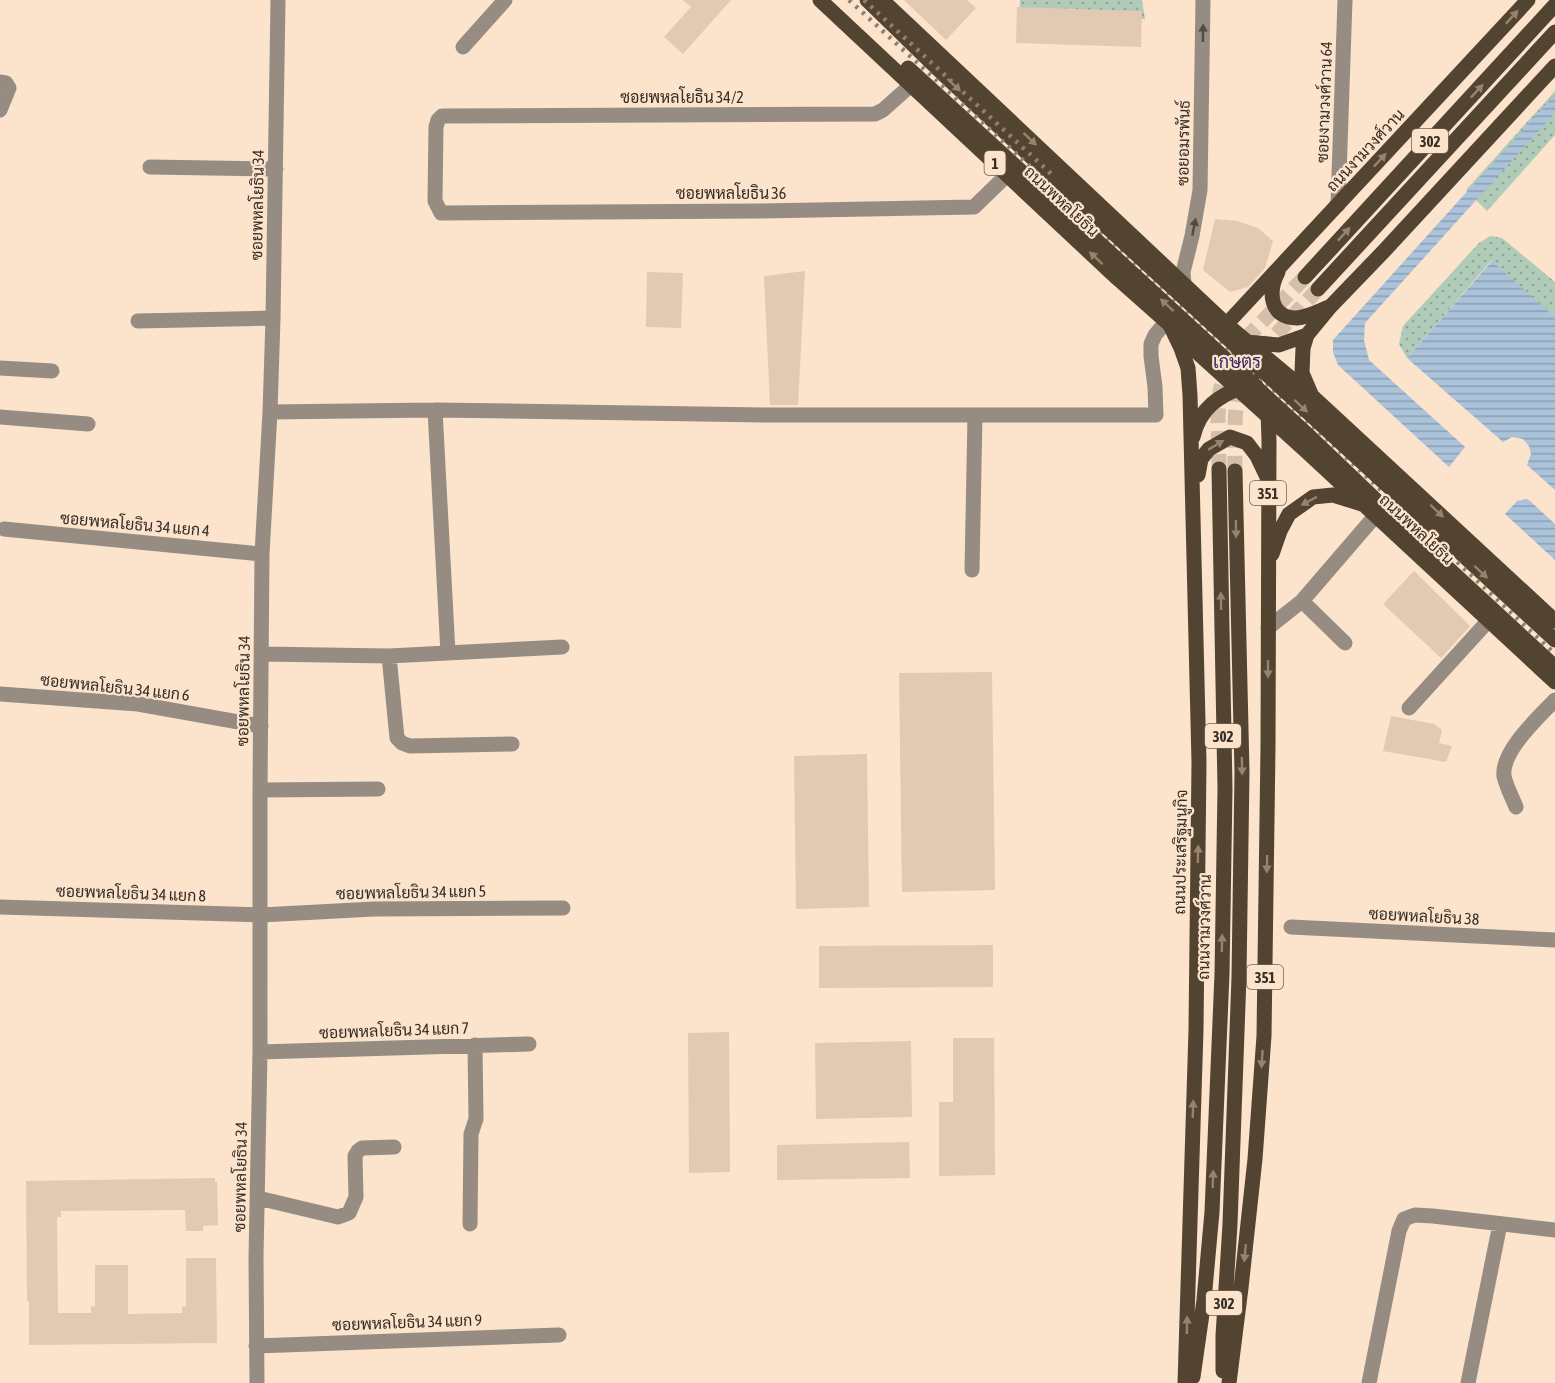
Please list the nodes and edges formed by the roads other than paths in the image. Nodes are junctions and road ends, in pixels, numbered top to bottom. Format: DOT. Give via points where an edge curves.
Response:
graph roads {
  1 [pos="278,0"];
  2 [pos="505,0"];
  3 [pos="820,0"];
  4 [pos="834,0"];
  5 [pos="867,0"];
  6 [pos="882,0"];
  7 [pos="1203,0"];
  8 [pos="1346,0"];
  9 [pos="1528,0"];
  10 [pos="1555,6"];
  11 [pos="1555,32"];
  12 [pos="463,47"];
  13 [pos="1555,66"];
  14 [pos="0,82"];
  15 [pos="911,85"];
  16 [pos="0,110"];
  17 [pos="150,167"];
  18 [pos="276,168"];
  19 [pos="1007,175"];
  20 [pos="1338,205"];
  21 [pos="441,213"];
  22 [pos="1146,247"];
  23 [pos="1283,264"];
  24 [pos="1305,277"];
  25 [pos="1118,278"];
  26 [pos="1185,284"];
  27 [pos="1318,289"];
  28 [pos="1330,307"];
  29 [pos="273,318"];
  30 [pos="138,321"];
  31 [pos="1168,323"];
  32 [pos="1227,324"];
  33 [pos="1307,335"];
  34 [pos="1214,338"];
  35 [pos="1241,342"];
  36 [pos="1200,355"];
  37 [pos="0,368"];
  38 [pos="51,371"];
  39 [pos="1255,383"];
  40 [pos="1299,385"];
  41 [pos="1237,389"];
  42 [pos="1312,396"];
  43 [pos="435,410"];
  44 [pos="270,412"];
  45 [pos="1190,414"];
  46 [pos="975,415"];
  47 [pos="0,417"];
  48 [pos="1269,417"];
  49 [pos="88,424"];
  50 [pos="1191,446"];
  51 [pos="1219,469"];
  52 [pos="1235,471"];
  53 [pos="1393,471"];
  54 [pos="1268,479"];
  55 [pos="1193,495"];
  56 [pos="1370,510"];
  57 [pos="4,529"];
  58 [pos="262,554"];
  59 [pos="1268,569"];
  60 [pos="972,570"];
  61 [pos="1302,601"];
  62 [pos="1489,620"];
  63 [pos="1555,621"];
  64 [pos="1268,628"];
  65 [pos="1555,640"];
  66 [pos="1346,643"];
  67 [pos="562,647"];
  68 [pos="448,653"];
  69 [pos="262,654"];
  70 [pos="389,656"];
  71 [pos="1555,667"];
  72 [pos="1555,682"];
  73 [pos="0,694"];
  74 [pos="1555,700"];
  75 [pos="1409,708"];
  76 [pos="261,726"];
  77 [pos="512,744"];
  78 [pos="378,789"];
  79 [pos="260,790"];
  80 [pos="1516,807"];
  81 [pos="0,907"];
  82 [pos="563,908"];
  83 [pos="261,915"];
  84 [pos="1291,927"];
  85 [pos="1555,940"];
  86 [pos="529,1044"];
  87 [pos="476,1045"];
  88 [pos="260,1052"];
  89 [pos="394,1147"];
  90 [pos="258,1198"];
  91 [pos="470,1224"];
  92 [pos="1500,1224"];
  93 [pos="1555,1230"];
  94 [pos="559,1335"];
  95 [pos="256,1346"];
  96 [pos="257,1383"];
  97 [pos="1185,1383"];
  98 [pos="1191,1383"];
  99 [pos="1224,1383"];
  100 [pos="1229,1383"];
  101 [pos="1369,1383"];
  102 [pos="1468,1383"];
  1 -- 18 [label="street, ซอยพหลโยธิน 34"];
  2 -- 12 [label="street"];
  3 -- 15 [label="main road, ถนนพหลโยธิน / 1"];
  71 -- 4 [label="main road, ถนนพหลโยธิน, one-way, bridge" via="1309,435"];
  5 -- 65 [label="main road, ถนนพหลโยธิน, one-way, bridge" via="1057,181"];
  6 -- 22 [label="main road, ถนนพหลโยธิน, one-way"];
  26 -- 7 [label="street, ซอยอมรพันธ์, one-way" via="1183,272 1200,190"];
  8 -- 20 [label="street, ซอยงามวงศ์วาน 64"];
  20 -- 9 [label="main road, ถนนงามวงศ์วาน / 302, one-way"];
  24 -- 10 [label="main road, 302, one-way"];
  11 -- 27 [label="main road, 302"];
  13 -- 28 [label="main road, 302"];
  14 -- 16 [label="street" via="9,88"];
  15 -- 19 [label="main road, ถนนพหลโยธิน / 1"];
  15 -- 21 [label="street, ซอยพหลโยธิน 34/2" via="875,114 442,116 436,127 435,201"];
  17 -- 18 [label="street"];
  18 -- 29 [label="street, ซอยพหลโยธิน 34"];
  19 -- 21 [label="street, ซอยพหลโยธิน 36" via="974,207"];
  25 -- 19 [label="main road, ถนนพหลโยธิน / 1, one-way"];
  20 -- 23 [label="main road, ถนนงามวงศ์วาน / 302"];
  22 -- 25 [label="main road"];
  22 -- 26 [label="main road, ถนนพหลโยธิน"];
  23 -- 28 [label="main road" via="1271,289 1280,313 1298,318"];
  23 -- 32 [label="main road, ถนนงามวงศ์วาน / 302"];
  25 -- 31 [label="main road, ถนนพหลโยธิน / 1"];
  26 -- 32 [label="main road, ถนนพหลโยธิน"];
  28 -- 33 [label="main road, 302"];
  29 -- 30 [label="street"];
  29 -- 44 [label="street, ซอยพหลโยธิน 34"];
  31 -- 34 [label="main road"];
  31 -- 36 [label="main road, ถนนพหลโยธิน"];
  31 -- 45 [label="main road, ถนนประเสริฐมนูกิจ" via="1188,368"];
  31 -- 46 [label="street" via="1151,344 1156,415"];
  32 -- 34 [label="main road"];
  32 -- 35 [label="main road, ถนนพหลโยธิน"];
  33 -- 35 [label="main road" via="1279,345"];
  33 -- 42 [label="main road" via="1302,373"];
  34 -- 35 [label="main road"];
  34 -- 36 [label="main road"];
  35 -- 39 [label="main road"];
  35 -- 40 [label="main road, ถนนพหลโยธิน"];
  36 -- 41 [label="main road, ถนนพหลโยธิน"];
  36 -- 45 [label="main road"];
  37 -- 38 [label="street"];
  39 -- 40 [label="main road"];
  39 -- 41 [label="main road"];
  39 -- 48 [label="main road"];
  40 -- 42 [label="main road, ถนนพหลโยธิน"];
  41 -- 48 [label="main road, ถนนพหลโยธิน"];
  41 -- 50 [label="main road" via="1205,411 1196,425"];
  42 -- 53 [label="main road, ถนนพหลโยธิน"];
  43 -- 44 [label="street"];
  43 -- 46 [label="street"];
  43 -- 68 [label="street"];
  44 -- 58 [label="street, ซอยพหลโยธิน 34"];
  45 -- 50 [label="main road, ถนนประเสริฐมนูกิจ"];
  46 -- 60 [label="street"];
  47 -- 49 [label="street"];
  48 -- 54 [label="main road, 351"];
  48 -- 56 [label="main road, ถนนพหลโยธิน"];
  50 -- 55 [label="main road, ถนนประเสริฐมนูกิจ"];
  98 -- 51 [label="main road, ถนนงามวงศ์วาน / 302, one-way" via="1212,1212 1222,974 1224,789"];
  52 -- 99 [label="main road, 302, one-way" via="1242,783"];
  53 -- 56 [label="main road" via="1378,462 1365,461 1353,473 1356,494"];
  53 -- 63 [label="main road, ถนนพหลโยธิน, one-way"];
  55 -- 54 [label="main road, one-way" via="1201,459 1209,449 1230,437 1247,443"];
  54 -- 59 [label="main road, 351"];
  97 -- 55 [label="main road, ถนนประเสริฐมนูกิจ, one-way" via="1196,1030 1199,762"];
  56 -- 59 [label="main road, one-way" via="1333,495 1313,497 1289,514"];
  56 -- 61 [label="street"];
  56 -- 62 [label="main road, ถนนพหลโยธิน"];
  57 -- 58 [label="street, ซอยพหลโยธิน 34 แยก 4"];
  58 -- 69 [label="street, ซอยพหลโยธิน 34"];
  59 -- 64 [label="main road, 351"];
  61 -- 64 [label="street"];
  61 -- 66 [label="street"];
  62 -- 72 [label="main road, ถนนพหลโยธิน"];
  62 -- 75 [label="street"];
  64 -- 100 [label="main road, 351, one-way" via="1264,1036 1255,1159"];
  67 -- 68 [label="street"];
  68 -- 70 [label="street"];
  69 -- 70 [label="street"];
  69 -- 76 [label="street, ซอยพหลโยธิน 34"];
  70 -- 77 [label="street" via="397,738 402,744"];
  73 -- 76 [label="street, ซอยพหลโยธิน 34 แยก 6" via="138,704"];
  74 -- 80 [label="street" via="1522,735 1504,768"];
  76 -- 79 [label="street, ซอยพหลโยธิน 34"];
  78 -- 79 [label="street"];
  79 -- 83 [label="street, ซอยพหลโยธิน 34"];
  81 -- 83 [label="street, ซอยพหลโยธิน 34 แยก 8"];
  82 -- 83 [label="street, ซอยพหลโยธิน 34 แยก 5" via="374,909"];
  83 -- 88 [label="street, ซอยพหลโยธิน 34"];
  84 -- 85 [label="street, ซอยพหลโยธิน 38"];
  86 -- 87 [label="street, ซอยพหลโยธิน 34 แยก 7"];
  87 -- 88 [label="street, ซอยพหลโยธิน 34 แยก 7"];
  87 -- 91 [label="street"];
  88 -- 90 [label="street, ซอยพหลโยธิน 34"];
  89 -- 90 [label="street" via="358,1150 356,1197 349,1213 338,1217"];
  90 -- 95 [label="street, ซอยพหลโยธิน 34"];
  92 -- 93 [label="street"];
  92 -- 101 [label="street" via="1414,1215 1404,1219"];
  92 -- 102 [label="street"];
  94 -- 95 [label="street, ซอยพหลโยธิน 34 แยก 9"];
  95 -- 96 [label="street, ซอยพหลโยธิน 34"];
}
